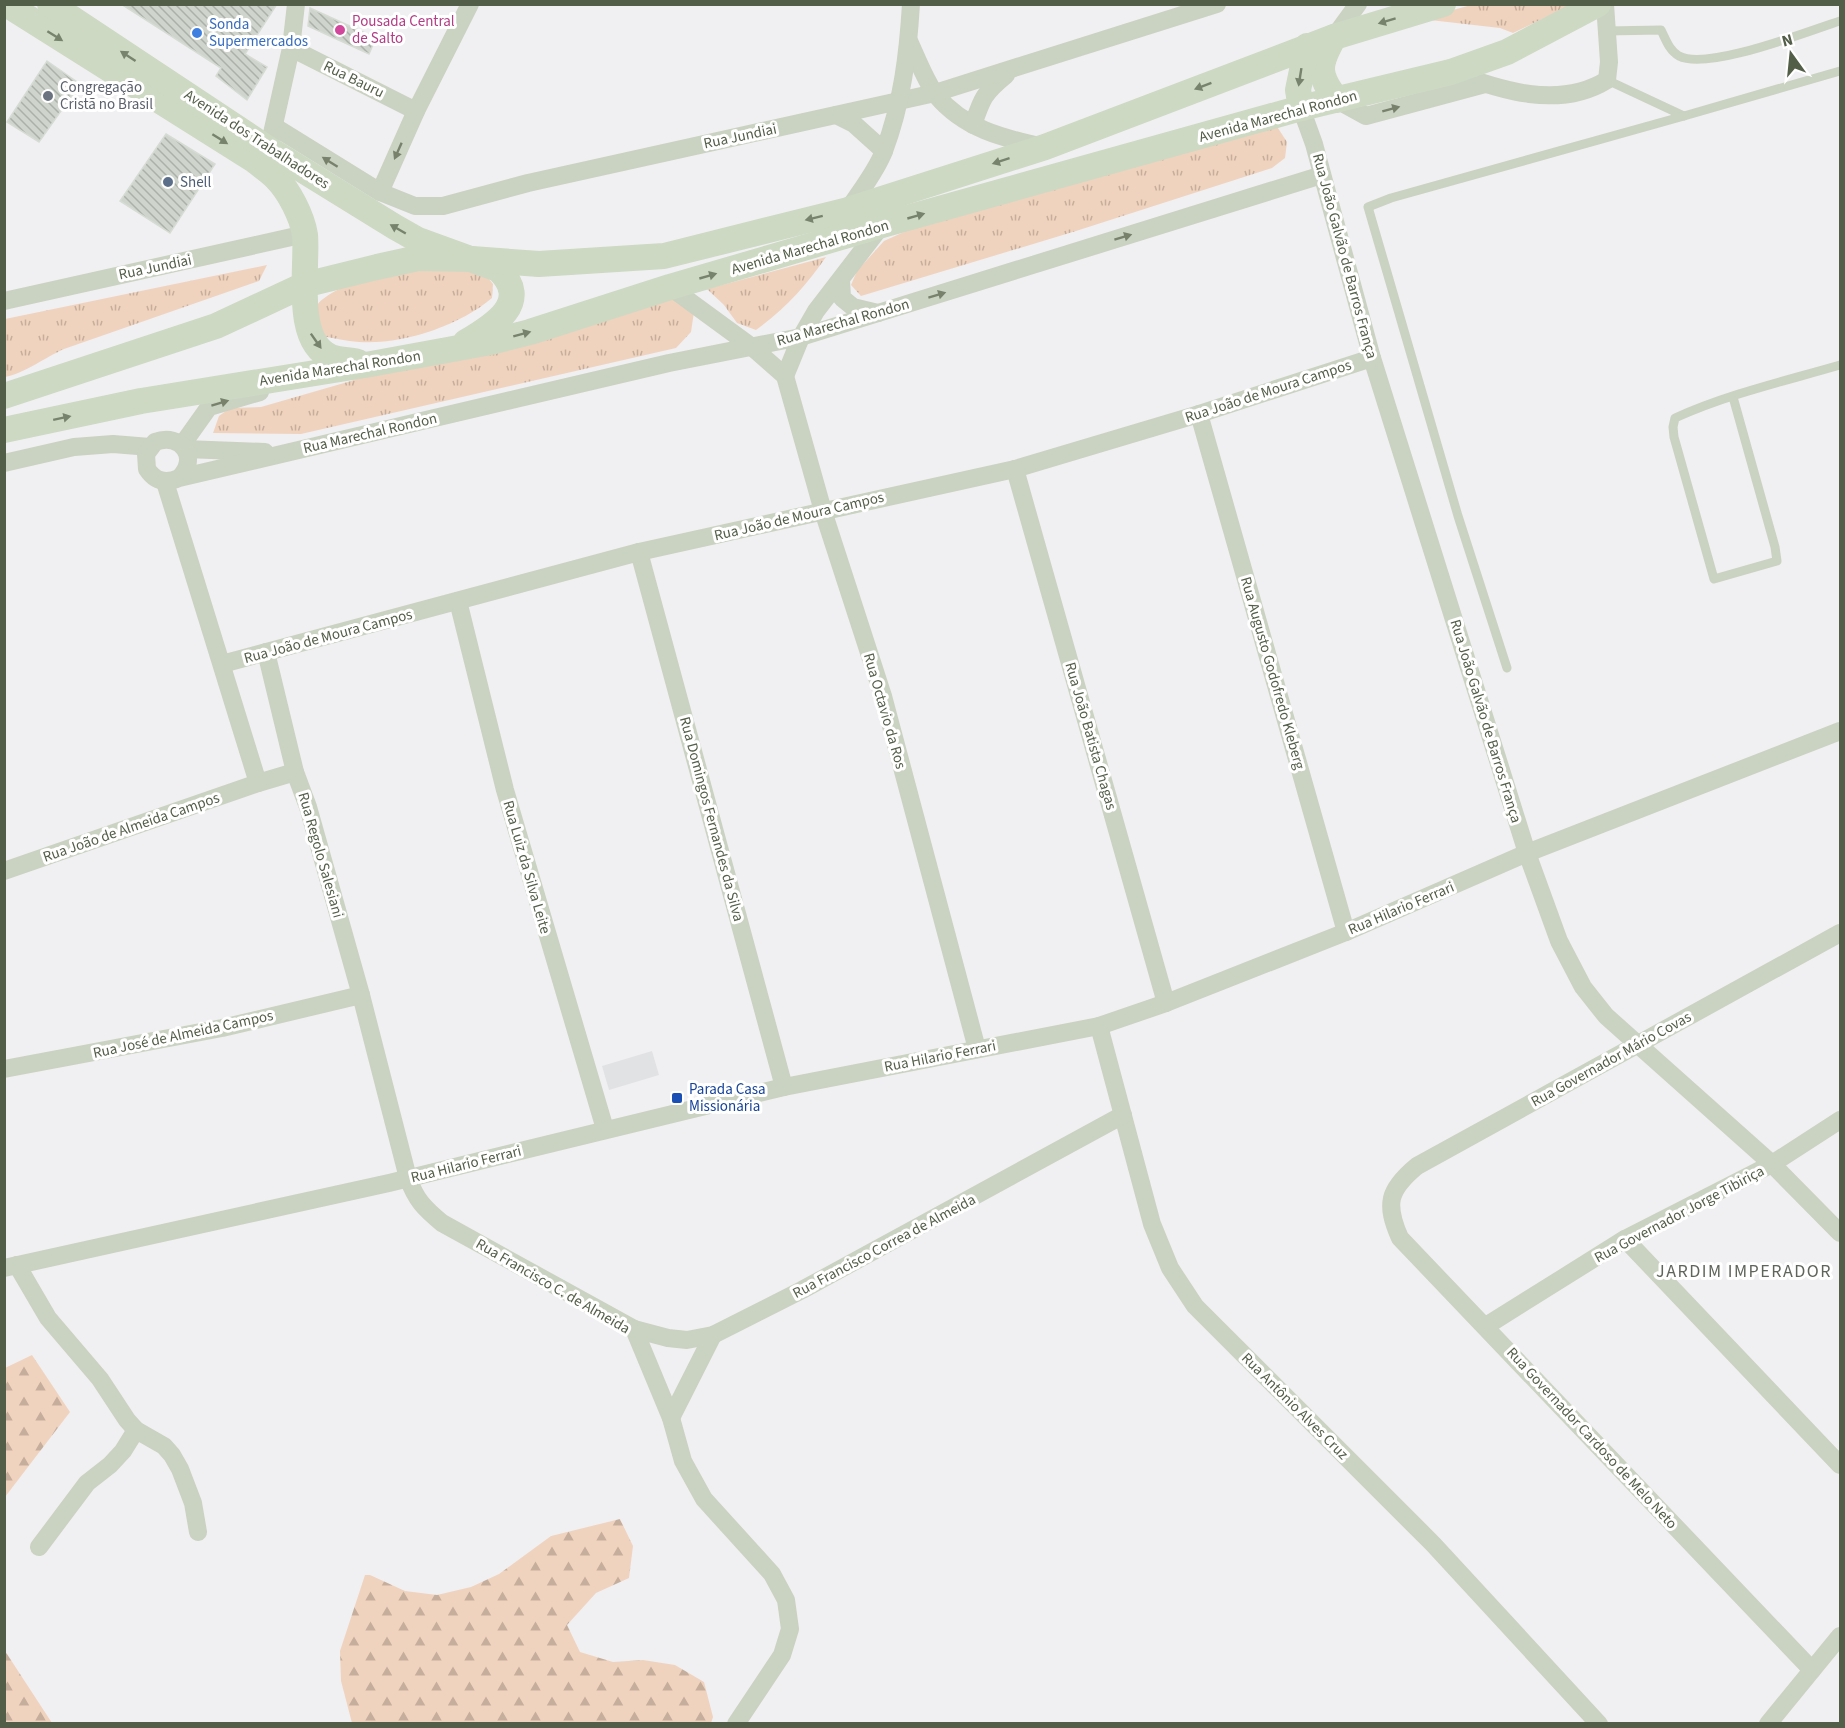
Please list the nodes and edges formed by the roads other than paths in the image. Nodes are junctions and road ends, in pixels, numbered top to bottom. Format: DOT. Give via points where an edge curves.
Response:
graph roads {
  1 [pos="6,4"];
  2 [pos="50,4"];
  3 [pos="296,4"];
  4 [pos="470,4"];
  5 [pos="911,4"];
  6 [pos="1217,4"];
  7 [pos="1358,4"];
  8 [pos="1443,4"];
  9 [pos="1598,4"];
  10 [pos="1605,4"];
  11 [pos="1840,21"];
  12 [pos="1607,31"];
  13 [pos="1334,37"];
  14 [pos="909,41"];
  15 [pos="1307,46"];
  16 [pos="291,48"];
  17 [pos="1015,69"];
  18 [pos="1840,71"];
  19 [pos="1451,72"];
  20 [pos="1607,80"];
  21 [pos="1485,84"];
  22 [pos="935,93"];
  23 [pos="1337,100"];
  24 [pos="899,102"];
  25 [pos="1301,108"];
  26 [pos="416,111"];
  27 [pos="836,115"];
  28 [pos="1684,116"];
  29 [pos="973,124"];
  30 [pos="271,137"];
  31 [pos="1045,147"];
  32 [pos="884,152"];
  33 [pos="1322,174"];
  34 [pos="380,192"];
  35 [pos="848,210"];
  36 [pos="882,225"];
  37 [pos="305,234"];
  38 [pos="472,259"];
  39 [pos="840,280"];
  40 [pos="304,285"];
  41 [pos="670,287"];
  42 [pos="4,300"];
  43 [pos="878,313"];
  44 [pos="801,337"];
  45 [pos="752,347"];
  46 [pos="456,348"];
  47 [pos="1372,358"];
  48 [pos="370,364"];
  49 [pos="1840,365"];
  50 [pos="306,374"];
  51 [pos="785,376"];
  52 [pos="4,396"];
  53 [pos="1733,397"];
  54 [pos="1199,414"];
  55 [pos="4,430"];
  56 [pos="150,447"];
  57 [pos="184,447"];
  58 [pos="285,453"];
  59 [pos="4,463"];
  60 [pos="1015,469"];
  61 [pos="172,480"];
  62 [pos="823,511"];
  63 [pos="639,552"];
  64 [pos="458,601"];
  65 [pos="266,652"];
  66 [pos="222,664"];
  67 [pos="1507,668"];
  68 [pos="1840,731"];
  69 [pos="295,772"];
  70 [pos="258,783"];
  71 [pos="1527,853"];
  72 [pos="4,871"];
  73 [pos="1346,932"];
  74 [pos="1840,933"];
  75 [pos="361,995"];
  76 [pos="1166,1003"];
  77 [pos="1099,1026"];
  78 [pos="1638,1045"];
  79 [pos="977,1049"];
  80 [pos="6,1064"];
  81 [pos="784,1087"];
  82 [pos="1124,1115"];
  83 [pos="1840,1120"];
  84 [pos="605,1129"];
  85 [pos="1772,1164"];
  86 [pos="408,1178"];
  87 [pos="1391,1196"];
  88 [pos="1840,1233"];
  89 [pos="1625,1239"];
  90 [pos="11,1267"];
  91 [pos="1486,1326"];
  92 [pos="634,1329"];
  93 [pos="713,1335"];
  94 [pos="671,1419"];
  95 [pos="136,1430"];
  96 [pos="1840,1465"];
  97 [pos="198,1532"];
  98 [pos="39,1547"];
  99 [pos="1840,1636"];
  100 [pos="1812,1670"];
  101 [pos="736,1724"];
  102 [pos="1599,1724"];
  103 [pos="1768,1724"];
  1 -- 37 [label="main road, Avenida dos Trabalhadores, one-way" via="254,160 277,179 297,211"];
  30 -- 2 [label="main road, Avenida dos Trabalhadores, one-way"];
  3 -- 16 [label="street"];
  4 -- 26 [label="street"];
  5 -- 14 [label="street"];
  6 -- 17 [label="street, Rua Jundiai"];
  7 -- 13 [label="street"];
  8 -- 13 [label="main road, Avenida Marechal Rondon, one-way"];
  9 -- 19 [label="main road, Avenida Marechal Rondon" via="1507,52"];
  10 -- 12 [label="street"];
  11 -- 12 [label="lane" via="1723,58 1696,60 1671,50 1661,30"];
  12 -- 20 [label="street"];
  13 -- 15 [label="main road, Avenida Marechal Rondon"];
  13 -- 23 [label="main road" via="1322,57 1322,69 1325,85"];
  14 -- 22 [label="street"];
  14 -- 24 [label="street"];
  15 -- 25 [label="main road, one-way" via="1298,90"];
  15 -- 31 [label="main road, Avenida Marechal Rondon, one-way"];
  16 -- 26 [label="street, Rua Bauru"];
  16 -- 30 [label="street"];
  17 -- 22 [label="street, Rua Jundiai"];
  17 -- 29 [label="street" via="989,89"];
  18 -- 28 [label="lane"];
  19 -- 21 [label="street"];
  19 -- 23 [label="main road, Avenida Marechal Rondon"];
  20 -- 21 [label="street" via="1586,91 1545,96"];
  20 -- 28 [label="lane"];
  23 -- 21 [label="street, one-way" via="1366,116"];
  22 -- 24 [label="street, Rua Jundiai"];
  22 -- 29 [label="street" via="951,111"];
  23 -- 25 [label="main road, Avenida Marechal Rondon"];
  24 -- 27 [label="street, Rua Jundiai"];
  24 -- 32 [label="street"];
  25 -- 33 [label="street, Rua João Galvão de Barros França"];
  36 -- 25 [label="main road, Avenida Marechal Rondon, one-way"];
  26 -- 34 [label="street, one-way"];
  27 -- 32 [label="street" via="854,124"];
  27 -- 34 [label="street, Rua Jundiai" via="528,183 443,206 415,206"];
  28 -- 67 [label="lane" via="1368,207"];
  29 -- 31 [label="street" via="999,137"];
  34 -- 30 [label="street, Rua Jundiai, one-way"];
  38 -- 30 [label="main road, Avenida dos Trabalhadores, one-way" via="403,232"];
  31 -- 35 [label="main road, Avenida Marechal Rondon, one-way"];
  32 -- 35 [label="street"];
  43 -- 33 [label="street, Rua Marechal Rondon, one-way"];
  33 -- 47 [label="street, Rua João Galvão de Barros França"];
  35 -- 38 [label="main road, Avenida Marechal Rondon, one-way" via="664,256 539,264"];
  36 -- 39 [label="street"];
  41 -- 36 [label="main road, Avenida Marechal Rondon, one-way"];
  37 -- 40 [label="main road, Avenida dos Trabalhadores"];
  37 -- 42 [label="street, Rua Jundiai"];
  38 -- 40 [label="main road, Avenida Marechal Rondon" via="418,258"];
  38 -- 46 [label="main road" via="498,269 507,278 511,302 495,324"];
  39 -- 43 [label="street" via="842,298 853,307"];
  39 -- 44 [label="street"];
  40 -- 48 [label="main road, Avenida dos Trabalhadores, one-way" via="309,331 318,346 329,356"];
  40 -- 52 [label="main road, Avenida Marechal Rondon" via="216,326"];
  41 -- 45 [label="street"];
  46 -- 41 [label="main road, Avenida Marechal Rondon, one-way" via="530,332"];
  43 -- 44 [label="street, Rua Marechal Rondon"];
  44 -- 45 [label="street, Rua Marechal Rondon"];
  44 -- 51 [label="street"];
  45 -- 51 [label="street"];
  45 -- 58 [label="street, Rua Marechal Rondon"];
  46 -- 48 [label="main road, Avenida Marechal Rondon"];
  47 -- 54 [label="street, Rua João de Moura Campos"];
  47 -- 71 [label="street, Rua João Galvão de Barros França"];
  48 -- 50 [label="main road, Avenida Marechal Rondon"];
  49 -- 53 [label="lane"];
  55 -- 50 [label="main road, Avenida Marechal Rondon, one-way" via="141,401"];
  57 -- 50 [label="street, one-way" via="209,407"];
  51 -- 62 [label="street, Rua Octavio da Ros"];
  53 -- 53 [label="lane" via="1675,418 1673,427 1714,579 1777,561"];
  54 -- 60 [label="street, Rua João de Moura Campos"];
  54 -- 73 [label="street, Rua Augusto Godofredo Kleberg"];
  56 -- 57 [label="street" via="169,439"];
  56 -- 59 [label="street" via="74,447"];
  56 -- 61 [label="street" via="145,461 147,469 151,475"];
  57 -- 58 [label="street"];
  57 -- 61 [label="street" via="187,468"];
  58 -- 61 [label="street, Rua Marechal Rondon"];
  60 -- 62 [label="street, Rua João de Moura Campos"];
  60 -- 76 [label="street, Rua João Batista Chagas"];
  61 -- 66 [label="street" via="207,621"];
  62 -- 63 [label="street, Rua João de Moura Campos"];
  62 -- 79 [label="street, Rua Octavio da Ros" via="883,696"];
  63 -- 64 [label="street, Rua João de Moura Campos"];
  63 -- 81 [label="street, Rua Domingos Fernandes da Silva"];
  64 -- 65 [label="street, Rua João de Moura Campos"];
  64 -- 84 [label="street, Rua Luiz da Silva Leite" via="505,790"];
  65 -- 66 [label="street, Rua João de Moura Campos"];
  65 -- 69 [label="street"];
  66 -- 70 [label="street"];
  68 -- 71 [label="street, Rua Hilario Ferrari"];
  69 -- 70 [label="street, Rua Regolo Salesiani"];
  69 -- 75 [label="street, Rua Regolo Salesiani"];
  70 -- 72 [label="street, Rua João de Almeida Campos"];
  71 -- 73 [label="street, Rua Hilario Ferrari"];
  71 -- 78 [label="street, Rua João Galvão de Barros França" via="1559,941 1582,987"];
  73 -- 76 [label="street, Rua Hilario Ferrari"];
  74 -- 78 [label="street, Rua Governador Mário Covas"];
  75 -- 80 [label="street, Rua José de Almeida Campos" via="222,1028"];
  75 -- 86 [label="street, Rua Regolo Salesiani"];
  76 -- 77 [label="street, Rua Hilario Ferrari"];
  77 -- 79 [label="street, Rua Hilario Ferrari"];
  77 -- 82 [label="street, Rua Antônio Alves Cruz"];
  78 -- 85 [label="street, Rua João Galvão de Barros França"];
  78 -- 87 [label="street, Rua Governador Mário Covas" via="1417,1166 1400,1180"];
  79 -- 81 [label="street, Rua Hilario Ferrari"];
  81 -- 84 [label="street, Rua Hilario Ferrari"];
  82 -- 93 [label="street, Rua Francisco Correa de Almeida"];
  82 -- 102 [label="street, Rua Antônio Alves Cruz" via="1152,1224 1170,1268 1195,1306 1433,1544"];
  83 -- 85 [label="street, Rua Governador Jorge Tibiriça"];
  84 -- 86 [label="street, Rua Hilario Ferrari"];
  85 -- 88 [label="street, Rua João Galvão de Barros França"];
  85 -- 89 [label="street, Rua Governador Jorge Tibiriça"];
  86 -- 90 [label="street, Rua Hilario Ferrari"];
  86 -- 92 [label="street, Rua Francisco C. de Almeida" via="414,1196 442,1223"];
  87 -- 91 [label="street, Rua Governador Cardoso de Melo Neto" via="1391,1217 1400,1238"];
  89 -- 91 [label="street, Rua Governador Jorge Tibiriça"];
  89 -- 96 [label="street"];
  90 -- 95 [label="street"];
  91 -- 100 [label="street, Rua Governador Cardoso de Melo Neto"];
  92 -- 93 [label="street, Rua Francisco Correa de Almeida" via="687,1340"];
  92 -- 94 [label="street, Rua Francisco C. de Almeida"];
  93 -- 94 [label="street"];
  94 -- 101 [label="street, Rua Francisco C. de Almeida" via="683,1461 704,1498 772,1574 786,1600 790,1629 782,1655"];
  95 -- 97 [label="street" via="172,1455 193,1503"];
  95 -- 98 [label="street" via="123,1451 87,1483"];
  99 -- 100 [label="street"];
  100 -- 103 [label="street"];
}
